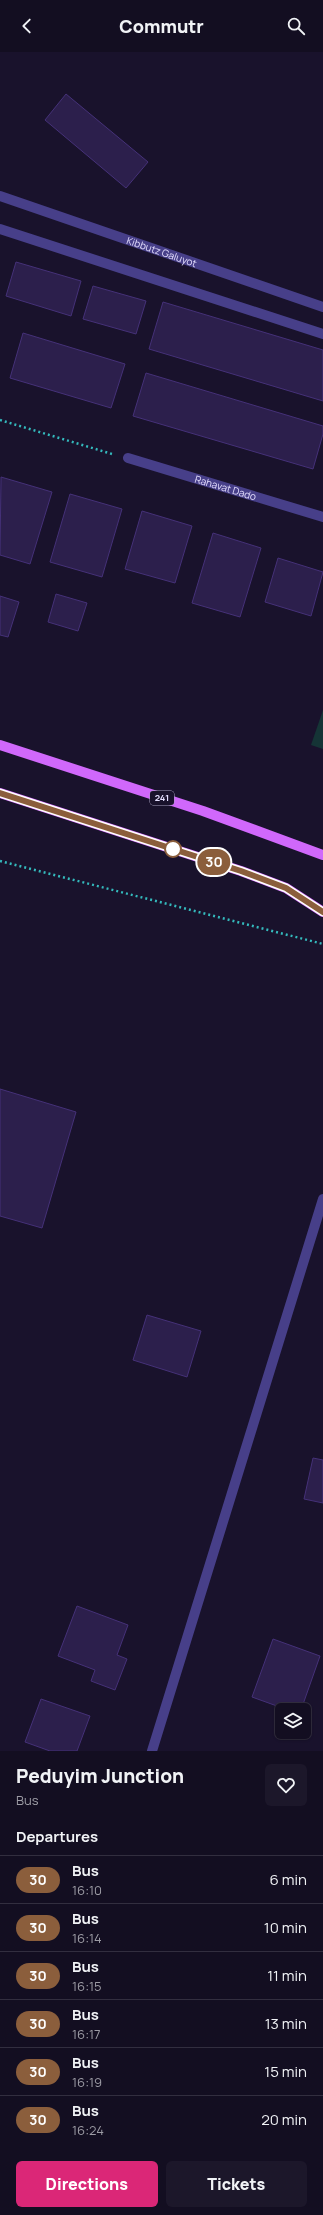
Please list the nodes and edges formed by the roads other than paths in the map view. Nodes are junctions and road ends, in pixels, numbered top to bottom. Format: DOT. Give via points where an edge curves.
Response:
graph roads {
  1 [pos="0,196"];
  2 [pos="0,229"];
  3 [pos="323,306"];
  4 [pos="323,334"];
  5 [pos="128,458"];
  6 [pos="323,517"];
  7 [pos="0,745"];
  8 [pos="0,793"];
  9 [pos="323,855"];
  10 [pos="323,912"];
  11 [pos="323,1199"];
  12 [pos="152,1751"];
  1 -- 3 [label="street, Kibbutz Galuyot"];
  2 -- 4 [label="street"];
  5 -- 6 [label="street, Rahavat Dado"];
  7 -- 9 [label="main road, 241" via="202,811"];
  8 -- 10 [label="main road" via="241,871 286,888"];
  11 -- 12 [label="street"];
}
